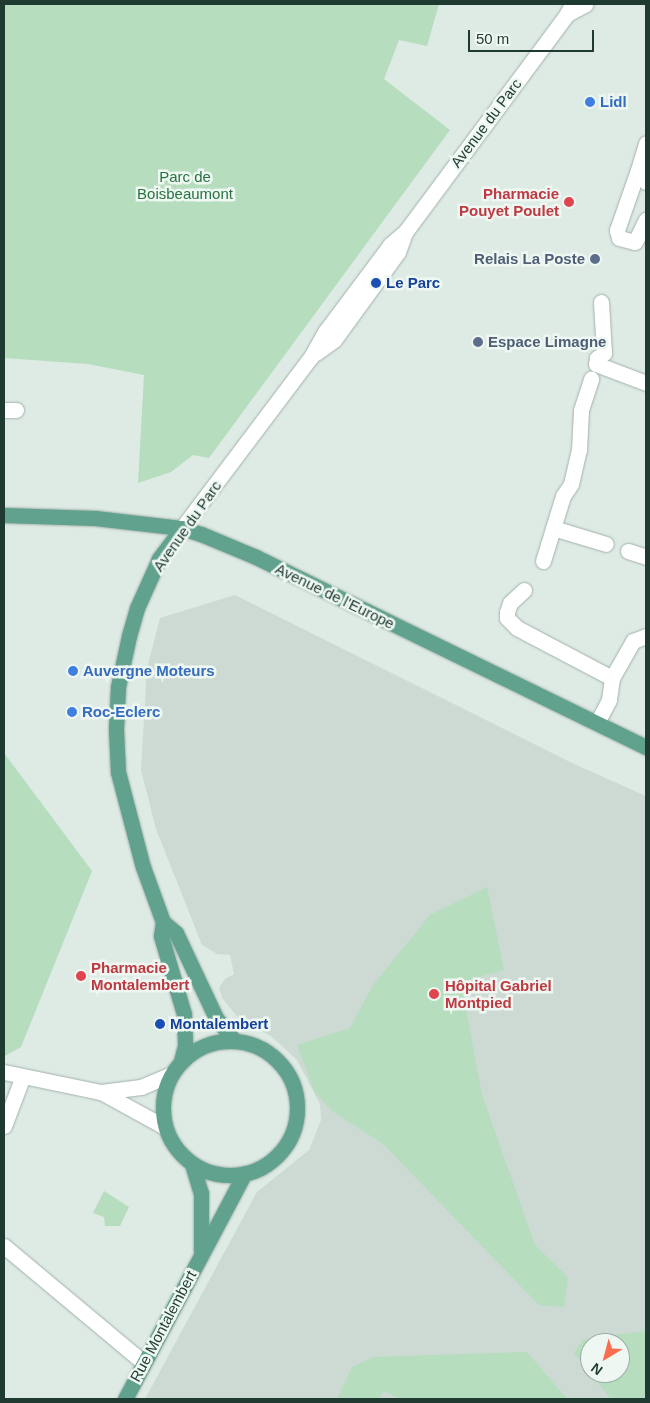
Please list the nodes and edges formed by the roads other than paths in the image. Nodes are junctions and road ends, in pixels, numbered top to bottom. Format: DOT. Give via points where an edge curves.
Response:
graph roads {
  1 [pos="586,4"];
  2 [pos="570,9"];
  3 [pos="646,143"];
  4 [pos="642,176"];
  5 [pos="646,219"];
  6 [pos="601,302"];
  7 [pos="601,376"];
  8 [pos="646,383"];
  9 [pos="4,515"];
  10 [pos="182,528"];
  11 [pos="553,528"];
  12 [pos="606,544"];
  13 [pos="628,551"];
  14 [pos="646,557"];
  15 [pos="543,561"];
  16 [pos="524,590"];
  17 [pos="646,636"];
  18 [pos="612,678"];
  19 [pos="598,723"];
  20 [pos="646,747"];
  21 [pos="163,922"];
  22 [pos="234,1040"];
  23 [pos="181,1061"];
  24 [pos="4,1072"];
  25 [pos="171,1074"];
  26 [pos="23,1076"];
  27 [pos="101,1092"];
  28 [pos="4,1126"];
  29 [pos="165,1127"];
  30 [pos="192,1164"];
  31 [pos="244,1174"];
  32 [pos="4,1246"];
  33 [pos="201,1252"];
  34 [pos="144,1363"];
  35 [pos="125,1399"];
  1 -- 2 [label="street, Avenue du Parc"];
  2 -- 10 [label="street, Avenue du Parc" via="406,231 390,245 325,332 311,357"];
  3 -- 4 [label="street"];
  4 -- 5 [label="street" via="616,230 619,238 635,242"];
  6 -- 7 [label="street" via="604,353 597,358 596,364"];
  7 -- 8 [label="street"];
  7 -- 11 [label="street" via="581,410 579,450 571,484 563,496"];
  9 -- 10 [label="main road, Avenue de l'Europe" via="82,517"];
  10 -- 19 [label="main road, Avenue de l'Europe" via="248,553"];
  10 -- 21 [label="main road, Avenue du Parc" via="159,559 137,608 118,688 118,772 127,811"];
  11 -- 12 [label="street"];
  11 -- 15 [label="street"];
  13 -- 14 [label="street"];
  16 -- 18 [label="street" via="510,603 507,612 517,628 606,672"];
  17 -- 18 [label="street" via="633,641"];
  18 -- 19 [label="street" via="609,700"];
  19 -- 20 [label="main road, Avenue de l'Europe"];
  21 -- 22 [label="main road, Avenue du Parc" via="176,933 216,1018"];
  21 -- 23 [label="main road, Avenue du Parc" via="161,936 184,1014 185,1046"];
  22 -- 23 [label="main road" via="205,1045"];
  22 -- 31 [label="main road" via="262,1049 278,1060 289,1076 297,1104 296,1122 284,1148 268,1163"];
  23 -- 25 [label="main road"];
  24 -- 26 [label="street"];
  25 -- 27 [label="street" via="141,1087"];
  25 -- 29 [label="main road" via="162,1100"];
  26 -- 27 [label="street"];
  26 -- 28 [label="street"];
  27 -- 29 [label="street"];
  29 -- 30 [label="main road" via="176,1148"];
  30 -- 31 [label="main road" via="226,1175"];
  30 -- 33 [label="main road, Rue Montalembert" via="201,1193"];
  31 -- 33 [label="main road, Rue Montalembert"];
  32 -- 34 [label="street"];
  33 -- 34 [label="main road, Rue Montalembert"];
  34 -- 35 [label="main road, Rue Montalembert"];
}
